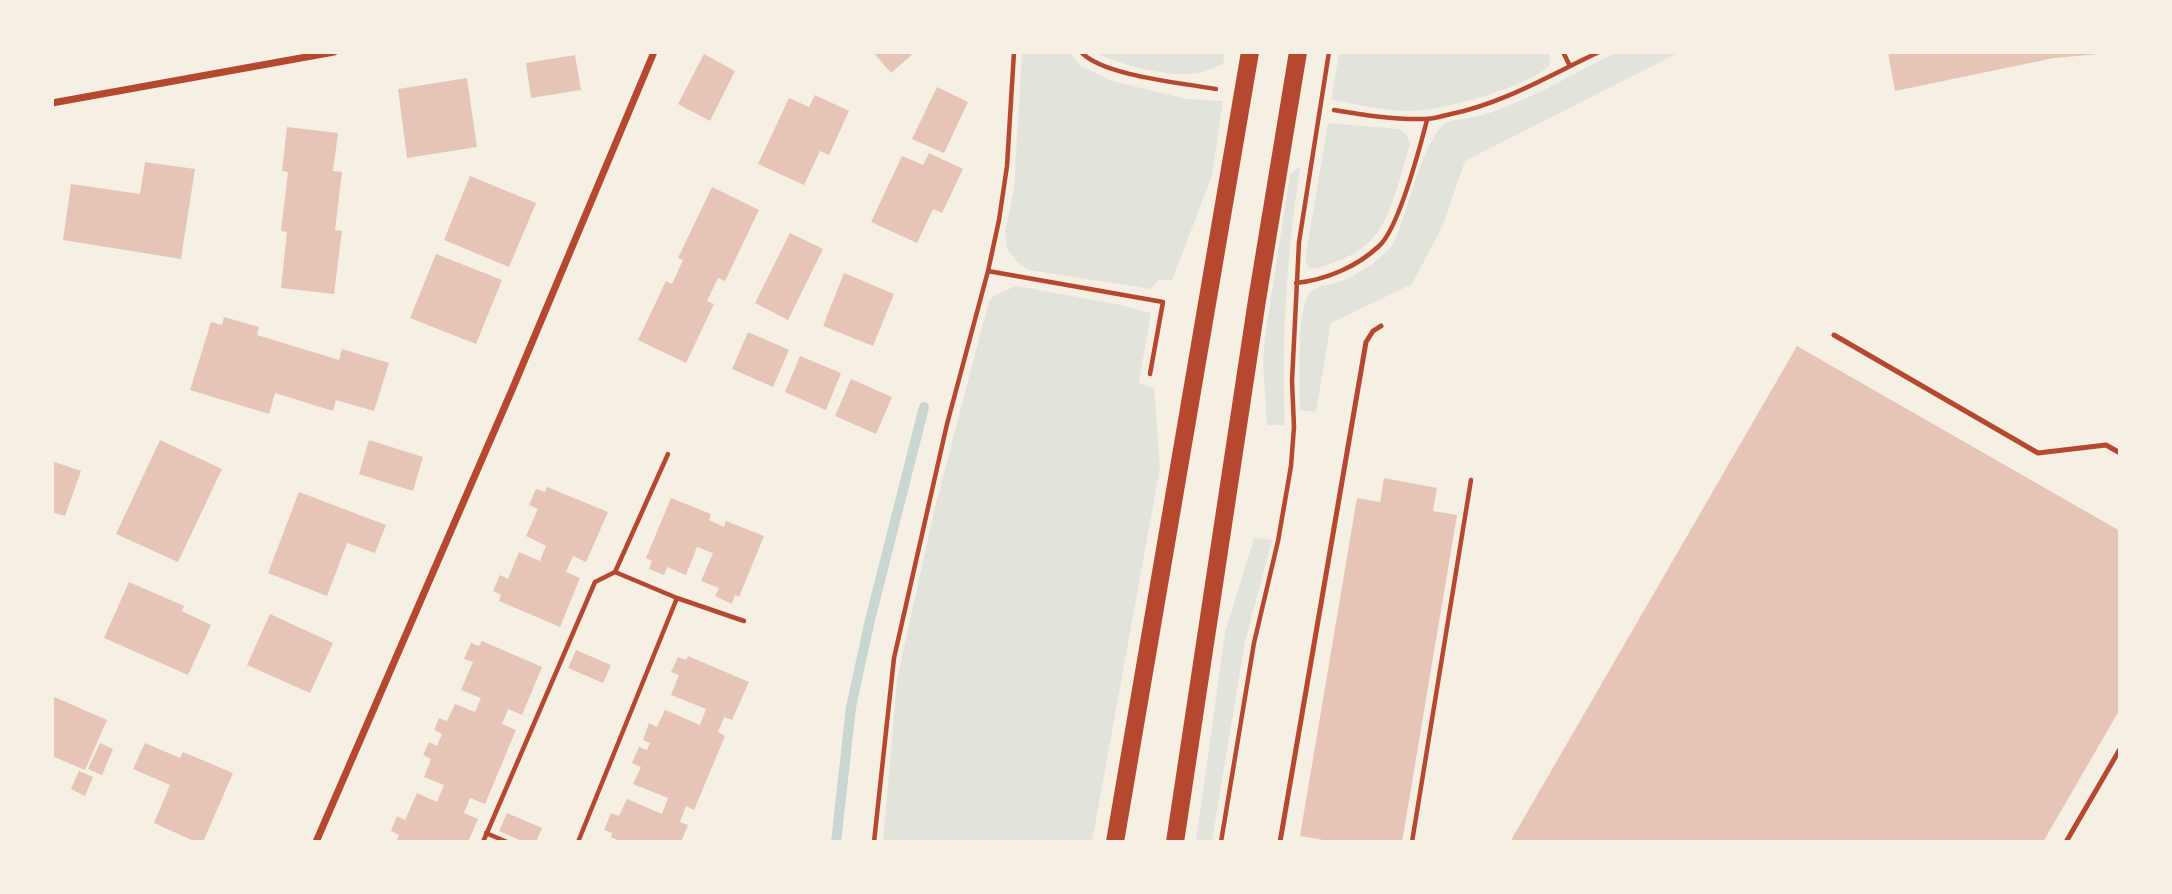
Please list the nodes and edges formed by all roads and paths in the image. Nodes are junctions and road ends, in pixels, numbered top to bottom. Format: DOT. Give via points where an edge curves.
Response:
graph roads {
  1 [pos="334,52"];
  2 [pos="654,52"];
  3 [pos="1014,52"];
  4 [pos="1081,52"];
  5 [pos="1250,52"];
  6 [pos="1298,52"];
  7 [pos="1329,52"];
  8 [pos="1563,52"];
  9 [pos="1599,52"];
  10 [pos="1570,66"];
  11 [pos="1224,90"];
  12 [pos="52,103"];
  13 [pos="1334,110"];
  14 [pos="1427,120"];
  15 [pos="988,271"];
  16 [pos="1296,283"];
  17 [pos="1381,326"];
  18 [pos="1834,335"];
  19 [pos="1150,374"];
  20 [pos="2119,453"];
  21 [pos="668,454"];
  22 [pos="1471,480"];
  23 [pos="615,572"];
  24 [pos="677,598"];
  25 [pos="744,621"];
  26 [pos="2119,749"];
  27 [pos="486,833"];
  28 [pos="316,842"];
  29 [pos="483,842"];
  30 [pos="507,842"];
  31 [pos="578,842"];
  32 [pos="874,842"];
  33 [pos="1115,842"];
  34 [pos="1175,842"];
  35 [pos="1221,842"];
  36 [pos="1280,842"];
  37 [pos="1412,842"];
  38 [pos="2066,842"];
  1 -- 12 [label="street"];
  2 -- 28 [label="street"];
  3 -- 15 [label="path" via="1007,166"];
  4 -- 11 [label="path" via="1088,60 1121,72"];
  5 -- 33 [label="main road"];
  6 -- 34 [label="main road"];
  7 -- 16 [label="path"];
  8 -- 10 [label="path"];
  9 -- 10 [label="path"];
  10 -- 14 [label="path" via="1501,100"];
  13 -- 14 [label="path"];
  14 -- 16 [label="path" via="1394,223 1381,245 1319,280"];
  15 -- 19 [label="path" via="1163,302"];
  15 -- 32 [label="path" via="947,424 894,658"];
  16 -- 35 [label="path" via="1291,466 1279,541 1254,643"];
  17 -- 36 [label="lane" via="1366,342"];
  18 -- 20 [label="lane" via="2038,453 2106,445"];
  21 -- 23 [label="path"];
  22 -- 37 [label="path"];
  23 -- 24 [label="path"];
  23 -- 27 [label="path" via="595,582"];
  24 -- 25 [label="path"];
  24 -- 31 [label="path"];
  26 -- 38 [label="lane"];
  27 -- 29 [label="path"];
  27 -- 30 [label="path"];
}
